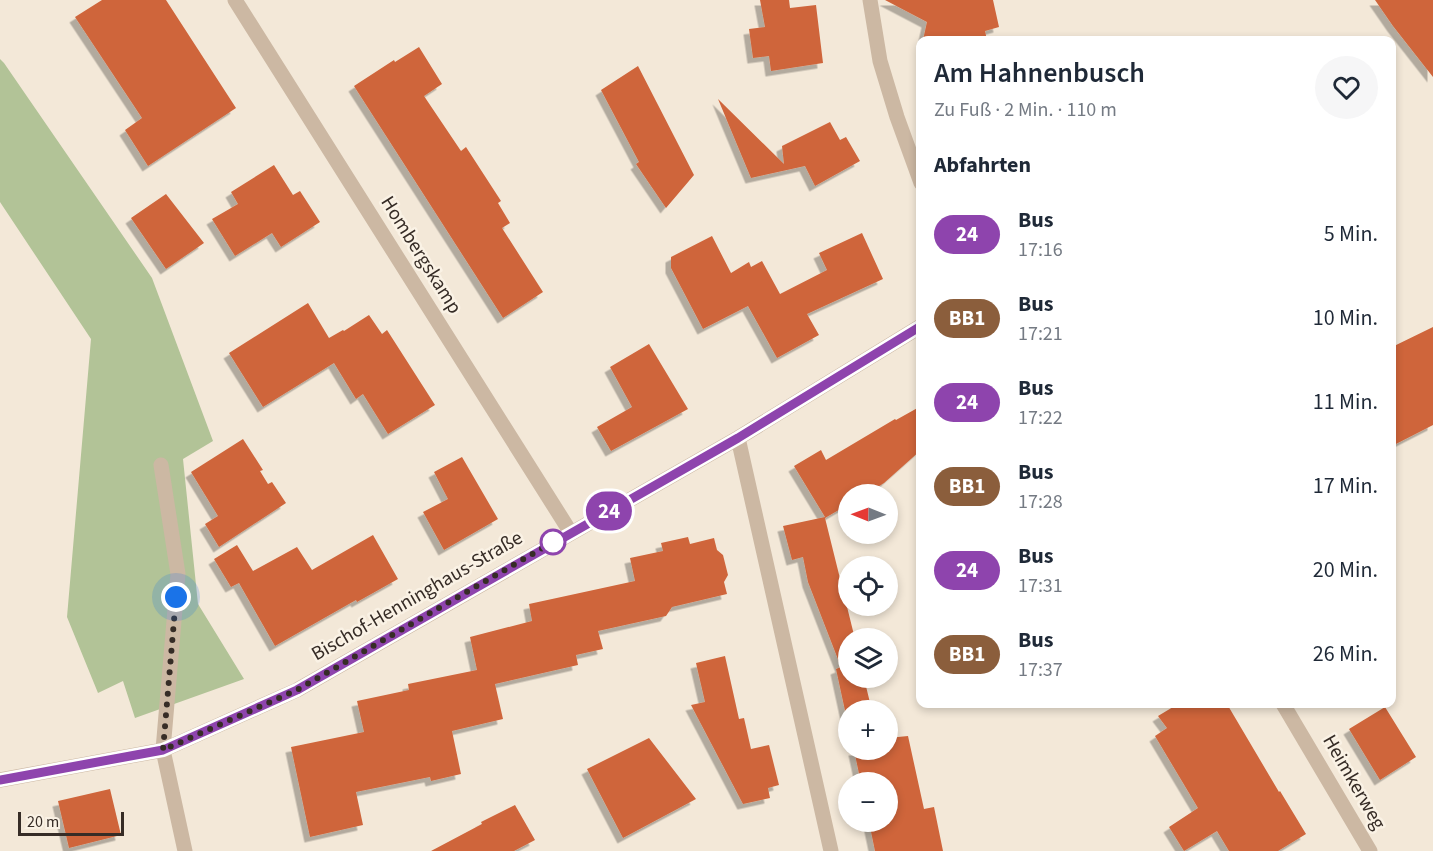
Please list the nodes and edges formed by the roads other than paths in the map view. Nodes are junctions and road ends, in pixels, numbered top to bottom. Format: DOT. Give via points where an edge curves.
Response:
graph roads {
  1 [pos="235,0"];
  2 [pos="870,0"];
  3 [pos="916,169"];
  4 [pos="916,329"];
  5 [pos="738,438"];
  6 [pos="161,465"];
  7 [pos="571,532"];
  8 [pos="1285,708"];
  9 [pos="163,750"];
  10 [pos="0,780"];
  11 [pos="185,851"];
  12 [pos="831,851"];
  13 [pos="1370,851"];
  1 -- 7 [label="street, Hombergskamp"];
  2 -- 3 [label="street" via="880,61"];
  4 -- 5 [label="street, Bischof-Henninghaus-Straße"];
  5 -- 7 [label="street, Bischof-Henninghaus-Straße"];
  5 -- 12 [label="street"];
  6 -- 9 [label="street" via="178,574"];
  7 -- 9 [label="street, Bischof-Henninghaus-Straße" via="297,690"];
  8 -- 13 [label="street, Heimkerweg"];
  9 -- 10 [label="street, Bischof-Henninghaus-Straße"];
  9 -- 11 [label="street"];
}
